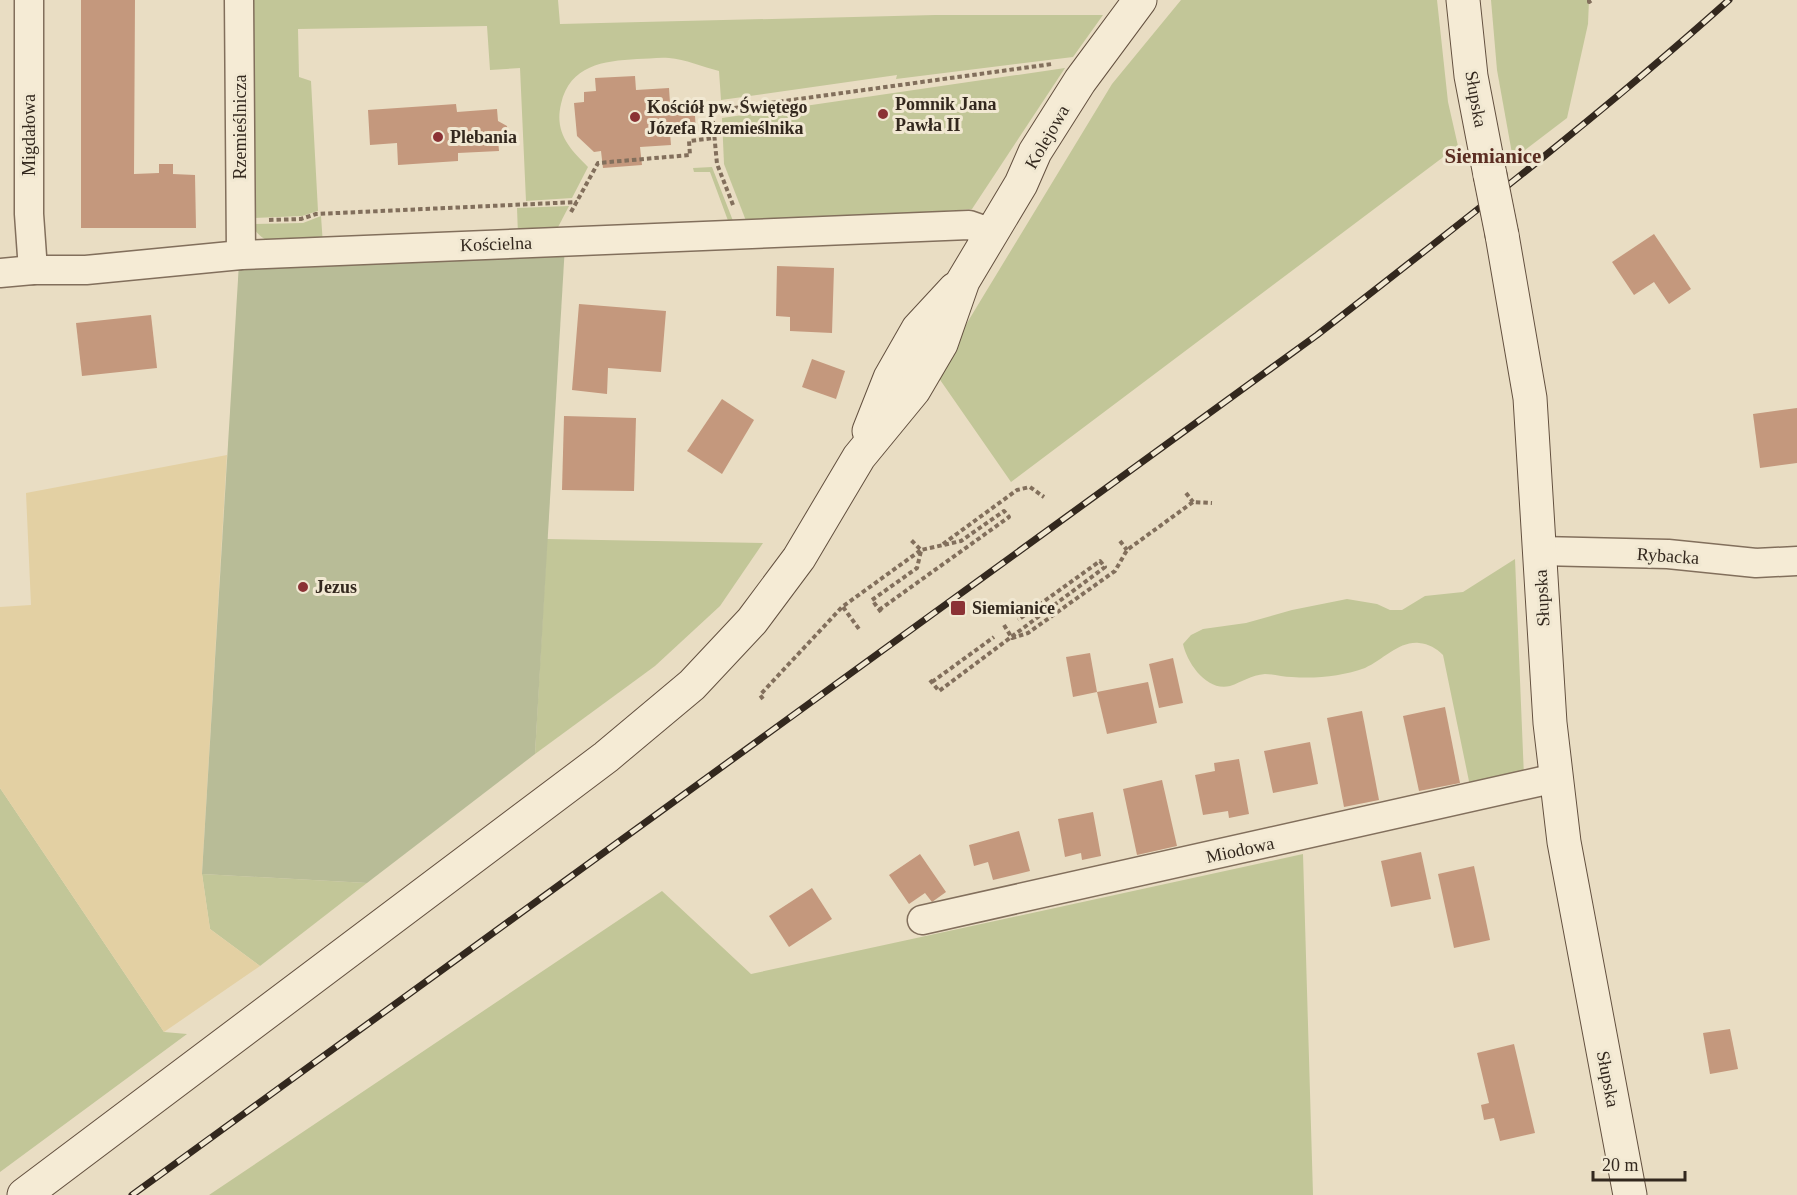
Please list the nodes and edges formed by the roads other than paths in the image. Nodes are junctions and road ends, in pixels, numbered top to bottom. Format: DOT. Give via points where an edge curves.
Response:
graph roads {
  1 [pos="29,0"];
  2 [pos="239,0"];
  3 [pos="1140,0"];
  4 [pos="1463,0"];
  5 [pos="992,233"];
  6 [pos="241,255"];
  7 [pos="33,270"];
  8 [pos="0,273"];
  9 [pos="1540,551"];
  10 [pos="1797,561"];
  11 [pos="1556,778"];
  12 [pos="922,920"];
  13 [pos="24,1195"];
  14 [pos="1630,1195"];
  1 -- 7 [label="street, Migdałowa" via="29,214"];
  2 -- 6 [label="street, Rzemieślnicza"];
  3 -- 5 [label="street, Kolejowa" via="1080,81 1035,152 1022,184"];
  4 -- 9 [label="street, Słupska, bridge" via="1471,76 1530,398"];
  5 -- 6 [label="street, Kościelna" via="969,225"];
  5 -- 13 [label="street, Kolejowa" via="963,281 936,353 914,390 859,457 799,558 752,621 692,685 606,757"];
  6 -- 7 [label="street, Kościelna" via="86,270"];
  7 -- 8 [label="street, Kościelna"];
  9 -- 10 [label="street, Rybacka" via="1668,554 1756,563"];
  9 -- 11 [label="street, Słupska"];
  11 -- 12 [label="street, Miodowa"];
  11 -- 14 [label="street, Słupska" via="1564,842"];
}
